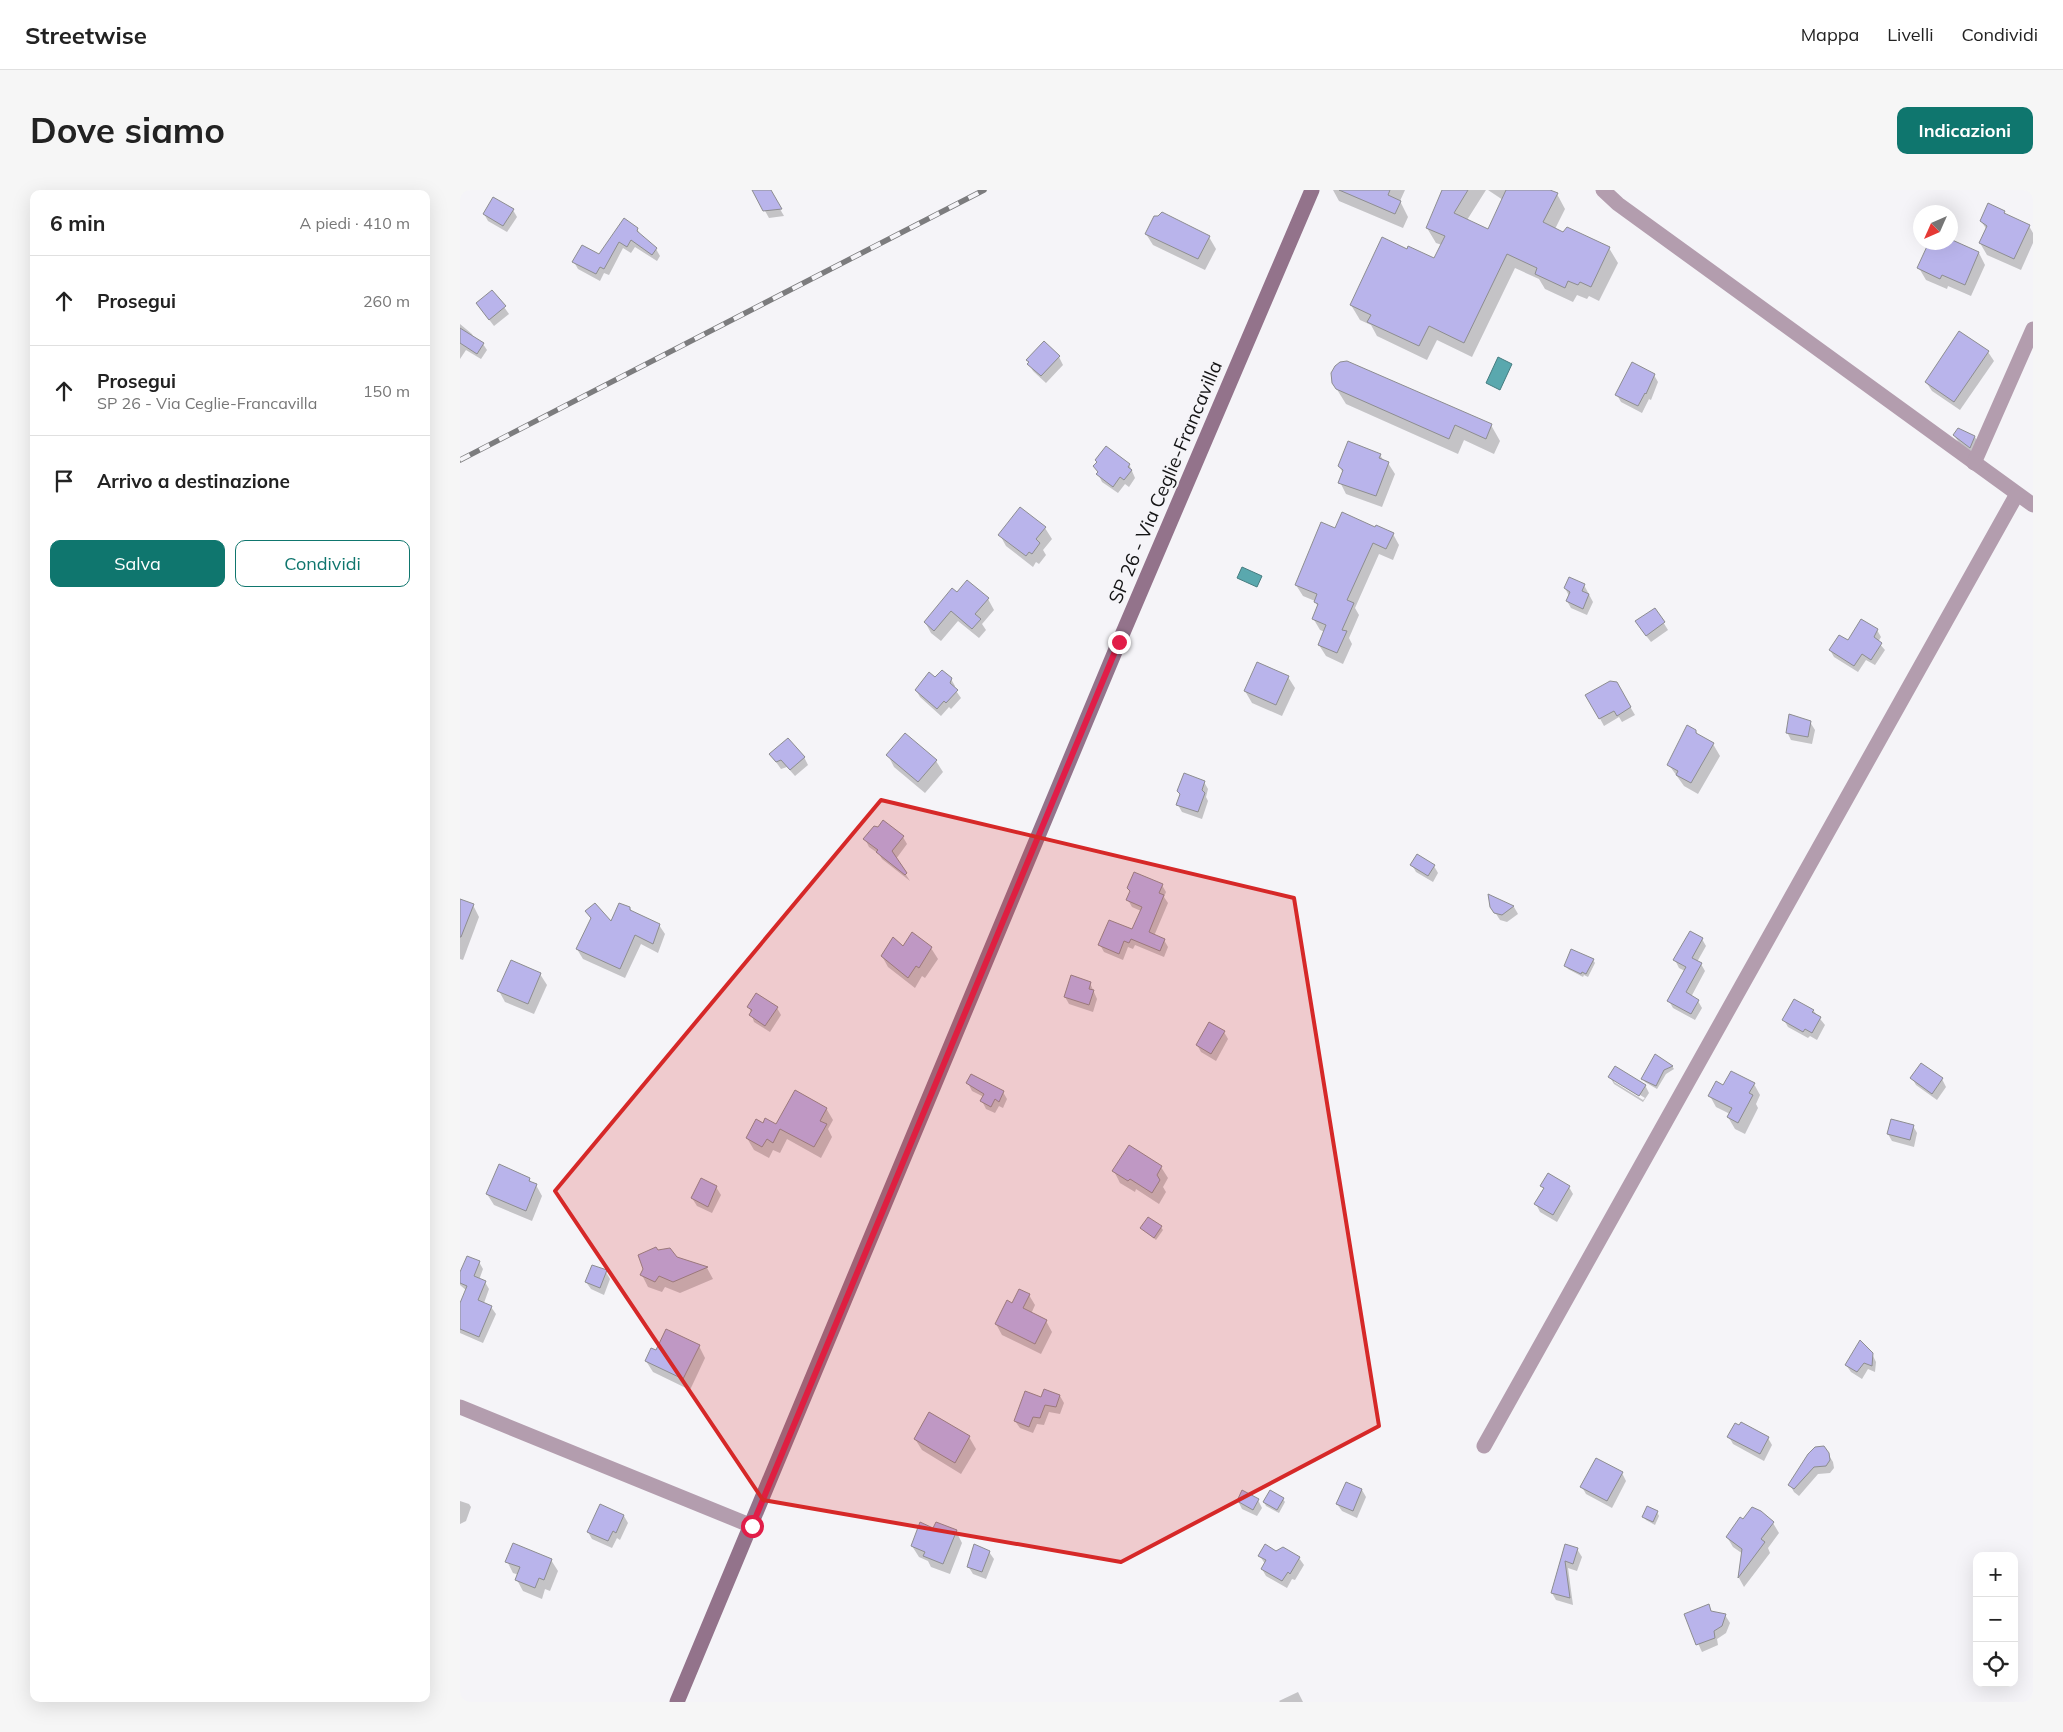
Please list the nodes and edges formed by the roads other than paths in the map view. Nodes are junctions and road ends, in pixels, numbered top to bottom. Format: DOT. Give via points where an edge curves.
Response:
graph roads {
  1 [pos="1312,190"];
  2 [pos="1603,190"];
  3 [pos="2033,329"];
  4 [pos="1974,463"];
  5 [pos="2017,494"];
  6 [pos="2033,505"];
  7 [pos="460,1407"];
  8 [pos="1484,1446"];
  9 [pos="752,1526"];
  10 [pos="677,1702"];
  1 -- 9 [label="main road, SP 26 - Via Ceglie-Francavilla" via="1115,651"];
  2 -- 4 [label="street"];
  3 -- 4 [label="street"];
  4 -- 5 [label="street"];
  5 -- 6 [label="street"];
  5 -- 8 [label="street"];
  7 -- 9 [label="street"];
  9 -- 10 [label="main road, SP 26 - Via Ceglie-Francavilla"];
}
